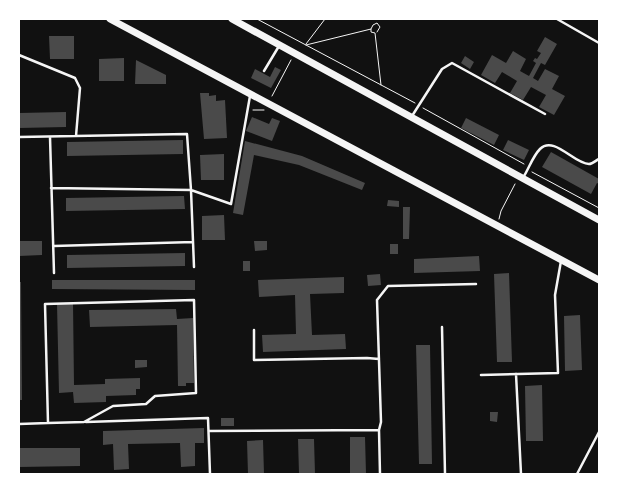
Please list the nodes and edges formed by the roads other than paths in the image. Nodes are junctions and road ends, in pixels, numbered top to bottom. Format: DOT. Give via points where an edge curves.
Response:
graph roads {
  1 [pos="110,19"];
  2 [pos="232,19"];
  3 [pos="557,19"];
  4 [pos="279,44"];
  5 [pos="599,44"];
  6 [pos="19,56"];
  7 [pos="264,71"];
  8 [pos="251,93"];
  9 [pos="545,114"];
  10 [pos="412,117"];
  11 [pos="19,136"];
  12 [pos="76,136"];
  13 [pos="50,137"];
  14 [pos="599,158"];
  15 [pos="520,180"];
  16 [pos="52,188"];
  17 [pos="191,190"];
  18 [pos="599,220"];
  19 [pos="193,242"];
  20 [pos="54,246"];
  21 [pos="561,259"];
  22 [pos="194,267"];
  23 [pos="54,273"];
  24 [pos="599,279"];
  25 [pos="476,284"];
  26 [pos="442,327"];
  27 [pos="254,330"];
  28 [pos="379,359"];
  29 [pos="516,374"];
  30 [pos="481,375"];
  31 [pos="84,422"];
  32 [pos="48,423"];
  33 [pos="19,424"];
  34 [pos="379,430"];
  35 [pos="209,431"];
  36 [pos="599,432"];
  37 [pos="210,474"];
  38 [pos="380,474"];
  39 [pos="445,474"];
  40 [pos="521,474"];
  41 [pos="577,474"];
  1 -- 8 [label="main road"];
  2 -- 4 [label="main road"];
  3 -- 5 [label="lane"];
  4 -- 7 [label="lane"];
  4 -- 10 [label="main road"];
  6 -- 12 [label="lane" via="75,78 80,88"];
  8 -- 17 [label="lane" via="231,204"];
  8 -- 21 [label="main road"];
  9 -- 10 [label="lane" via="452,63 442,69"];
  10 -- 15 [label="main road"];
  11 -- 13 [label="lane"];
  12 -- 13 [label="lane"];
  12 -- 17 [label="lane" via="187,134"];
  13 -- 16 [label="lane"];
  14 -- 15 [label="lane" via="587,164 546,145 538,150"];
  15 -- 18 [label="main road"];
  16 -- 17 [label="lane"];
  16 -- 20 [label="lane"];
  17 -- 19 [label="lane"];
  19 -- 20 [label="lane"];
  19 -- 22 [label="lane"];
  20 -- 23 [label="lane"];
  21 -- 24 [label="main road"];
  21 -- 29 [label="lane" via="555,295 558,373"];
  25 -- 28 [label="lane" via="388,286 377,300"];
  26 -- 39 [label="lane"];
  27 -- 28 [label="lane" via="254,360"];
  28 -- 34 [label="lane"];
  29 -- 30 [label="lane"];
  29 -- 40 [label="lane"];
  31 -- 32 [label="lane"];
  31 -- 32 [label="lane" via="113,406 146,404 155,396 196,393 194,300 45,304"];
  31 -- 35 [label="lane" via="208,418"];
  32 -- 33 [label="lane"];
  34 -- 35 [label="lane"];
  34 -- 38 [label="lane"];
  35 -- 37 [label="lane"];
  36 -- 41 [label="lane"];
}
